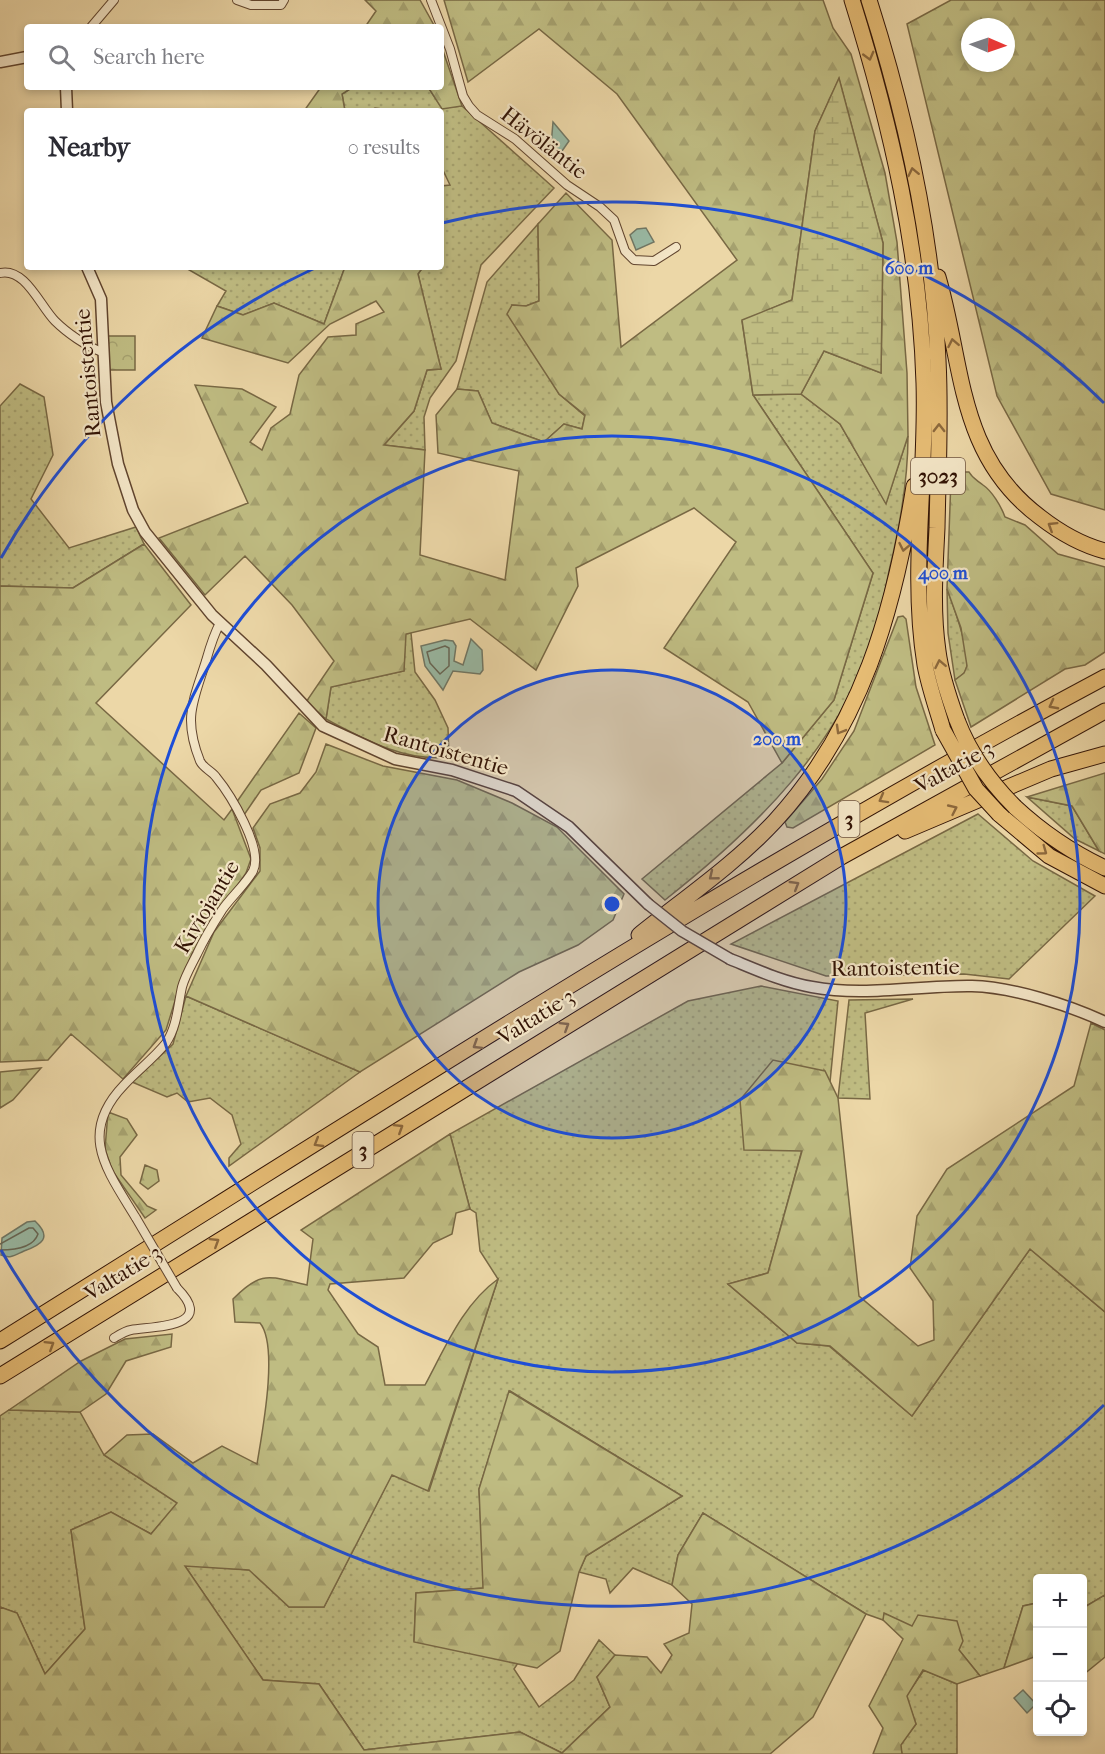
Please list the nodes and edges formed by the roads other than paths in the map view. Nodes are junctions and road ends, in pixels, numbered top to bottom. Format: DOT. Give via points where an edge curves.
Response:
graph roads {
  1 [pos="114,0"];
  2 [pos="237,0"];
  3 [pos="284,0"];
  4 [pos="431,0"];
  5 [pos="852,0"];
  6 [pos="869,0"];
  7 [pos="94,24"];
  8 [pos="440,24"];
  9 [pos="444,34"];
  10 [pos="24,58"];
  11 [pos="0,62"];
  12 [pos="66,90"];
  13 [pos="67,108"];
  14 [pos="925,229"];
  15 [pos="676,247"];
  16 [pos="88,270"];
  17 [pos="0,273"];
  18 [pos="102,352"];
  19 [pos="924,427"];
  20 [pos="1105,551"];
  21 [pos="220,623"];
  22 [pos="1105,677"];
  23 [pos="1105,711"];
  24 [pos="1105,754"];
  25 [pos="841,857"];
  26 [pos="1105,868"];
  27 [pos="1105,886"];
  28 [pos="598,969"];
  29 [pos="1105,1022"];
  30 [pos="114,1338"];
  31 [pos="0,1341"];
  32 [pos="0,1376"];
  1 -- 7 [label="street"];
  2 -- 3 [label="street" via="269,7 281,5"];
  4 -- 8 [label="street, Hävöläntie"];
  5 -- 19 [label="highway, 3023, one-way" via="889,133 909,232 921,325"];
  14 -- 6 [label="highway, 3023, one-way"];
  9 -- 15 [label="street, Hävöläntie" via="463,96 477,115 515,139 614,220 625,251 633,260 654,261"];
  10 -- 11 [label="street"];
  12 -- 13 [label="street"];
  20 -- 14 [label="highway, one-way" via="1056,529 1030,510 987,458 967,411"];
  26 -- 14 [label="highway, 3023, one-way, bridge" via="1074,854 1033,824 990,780 957,720 943,676 936,632 938,361"];
  16 -- 18 [label="street, Rantoistentie" via="101,299"];
  17 -- 18 [label="street" via="22,279 54,320"];
  18 -- 21 [label="street, Rantoistentie" via="114,445 133,510 163,555"];
  19 -- 27 [label="highway, 3023, one-way, bridge" via="921,636 925,666 944,730 976,789 999,814 1049,856"];
  19 -- 28 [label="highway, one-way" via="905,541 887,617 872,662 842,727 801,790 774,822"];
  21 -- 29 [label="street, Rantoistentie, bridge" via="323,726 395,759 452,770 516,791 569,827 648,904 682,931 730,959 781,980 813,987 877,992 939,987 999,989"];
  21 -- 30 [label="street, Kiviojantie, bridge" via="193,698 189,714 191,731 200,763 215,776 243,822 255,861 253,870 198,952 183,984 166,1042 105,1109 99,1149 105,1165 189,1305 183,1321 176,1325 128,1330"];
  22 -- 28 [label="highway, Valtatie 3 / 3, one-way" via="874,804"];
  23 -- 25 [label="highway, Valtatie 3 / 3"];
  25 -- 24 [label="highway, one-way" via="1029,778"];
  32 -- 25 [label="highway, Valtatie 3 / 3, one-way"];
  28 -- 31 [label="highway, Valtatie 3 / 3, one-way"];
}
